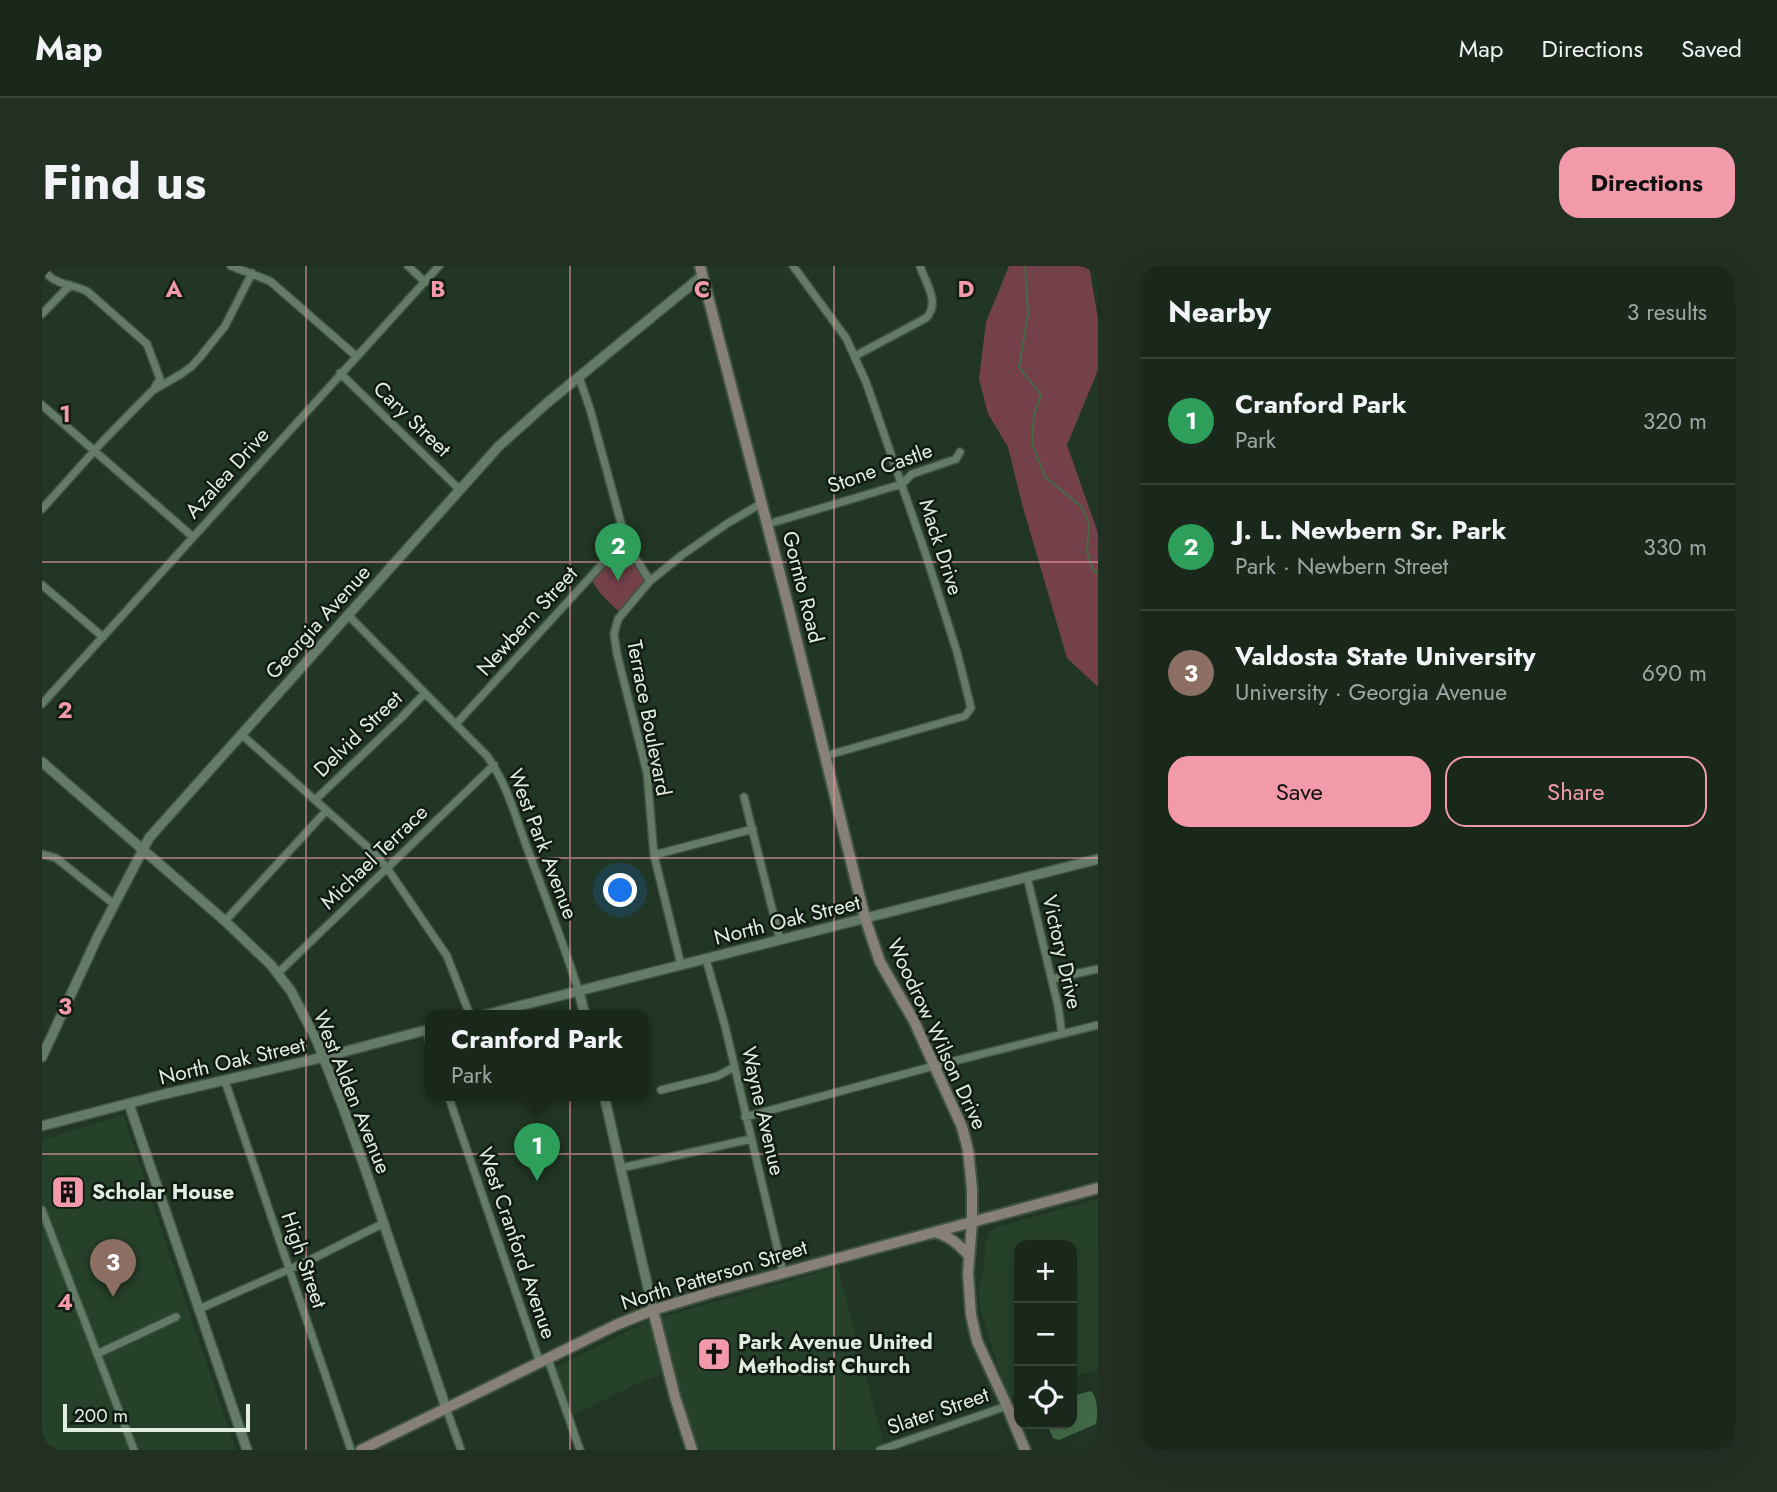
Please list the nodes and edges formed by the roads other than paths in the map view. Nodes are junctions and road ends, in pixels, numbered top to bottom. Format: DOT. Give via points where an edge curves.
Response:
graph roads {
  1 [pos="43,266"];
  2 [pos="231,266"];
  3 [pos="408,266"];
  4 [pos="439,266"];
  5 [pos="793,266"];
  6 [pos="920,266"];
  7 [pos="701,271"];
  8 [pos="252,273"];
  9 [pos="425,282"];
  10 [pos="70,285"];
  11 [pos="42,314"];
  12 [pos="356,356"];
  13 [pos="855,356"];
  14 [pos="340,373"];
  15 [pos="579,377"];
  16 [pos="152,391"];
  17 [pos="42,405"];
  18 [pos="94,451"];
  19 [pos="960,452"];
  20 [pos="902,484"];
  21 [pos="458,489"];
  22 [pos="762,503"];
  23 [pos="42,509"];
  24 [pos="768,524"];
  25 [pos="193,537"];
  26 [pos="627,545"];
  27 [pos="650,581"];
  28 [pos="42,584"];
  29 [pos="348,615"];
  30 [pos="103,637"];
  31 [pos="425,693"];
  32 [pos="42,704"];
  33 [pos="456,724"];
  34 [pos="241,734"];
  35 [pos="825,756"];
  36 [pos="42,762"];
  37 [pos="494,765"];
  38 [pos="744,797"];
  39 [pos="315,800"];
  40 [pos="326,811"];
  41 [pos="753,829"];
  42 [pos="143,849"];
  43 [pos="42,855"];
  44 [pos="654,855"];
  45 [pos="1098,859"];
  46 [pos="387,868"];
  47 [pos="1027,877"];
  48 [pos="114,905"];
  49 [pos="865,918"];
  50 [pos="225,921"];
  51 [pos="780,940"];
  52 [pos="706,959"];
  53 [pos="681,965"];
  54 [pos="1098,969"];
  55 [pos="278,973"];
  56 [pos="1052,979"];
  57 [pos="579,992"];
  58 [pos="468,1010"];
  59 [pos="505,1010"];
  60 [pos="584,1010"];
  61 [pos="1098,1025"];
  62 [pos="425,1031"];
  63 [pos="1062,1034"];
  64 [pos="42,1057"];
  65 [pos="324,1058"];
  66 [pos="934,1066"];
  67 [pos="734,1068"];
  68 [pos="225,1081"];
  69 [pos="661,1090"];
  70 [pos="450,1101"];
  71 [pos="605,1101"];
  72 [pos="129,1104"];
  73 [pos="745,1116"];
  74 [pos="42,1126"];
  75 [pos="751,1139"];
  76 [pos="621,1168"];
  77 [pos="1098,1188"];
  78 [pos="42,1210"];
  79 [pos="972,1222"];
  80 [pos="384,1223"];
  81 [pos="936,1232"];
  82 [pos="970,1256"];
  83 [pos="290,1270"];
  84 [pos="783,1272"];
  85 [pos="199,1309"];
  86 [pos="653,1310"];
  87 [pos="176,1317"];
  88 [pos="97,1354"];
  89 [pos="544,1361"];
  90 [pos="1007,1406"];
  91 [pos="446,1408"];
  92 [pos="134,1450"];
  93 [pos="247,1450"];
  94 [pos="351,1450"];
  95 [pos="360,1450"];
  96 [pos="461,1450"];
  97 [pos="580,1450"];
  98 [pos="692,1450"];
  99 [pos="880,1450"];
  100 [pos="1025,1450"];
  1 -- 10 [label="street" via="52,279"];
  2 -- 8 [label="street"];
  3 -- 9 [label="street"];
  4 -- 9 [label="street, Azalea Drive"];
  5 -- 13 [label="street, Mack Drive"];
  6 -- 13 [label="street" via="931,293 931,314"];
  7 -- 15 [label="street, Georgia Avenue"];
  7 -- 22 [label="main road, Gornto Road"];
  8 -- 12 [label="street" via="282,290"];
  8 -- 16 [label="street" via="225,326 206,351 191,367"];
  9 -- 12 [label="street, Azalea Drive"];
  10 -- 11 [label="street"];
  10 -- 16 [label="street" via="88,292 148,344 160,379"];
  12 -- 14 [label="street, Azalea Drive"];
  13 -- 20 [label="street, Mack Drive"];
  14 -- 21 [label="street, Cary Street"];
  14 -- 25 [label="street, Azalea Drive"];
  15 -- 21 [label="street, Georgia Avenue" via="519,426"];
  15 -- 26 [label="street"];
  16 -- 18 [label="street"];
  17 -- 18 [label="street"];
  18 -- 23 [label="street"];
  18 -- 25 [label="street"];
  19 -- 20 [label="street, Stone Castle" via="956,459 912,474"];
  20 -- 24 [label="street, Stone Castle"];
  20 -- 35 [label="street, Mack Drive" via="971,708 965,716"];
  21 -- 29 [label="street, Georgia Avenue"];
  22 -- 24 [label="main road, Gornto Road"];
  22 -- 27 [label="street, Terrace Boulevard"];
  24 -- 35 [label="main road, Gornto Road"];
  25 -- 30 [label="street, Azalea Drive"];
  26 -- 27 [label="street"];
  26 -- 33 [label="street, Newbern Street" via="604,562"];
  27 -- 44 [label="street, Terrace Boulevard" via="618,619 614,634 647,773"];
  28 -- 30 [label="street"];
  29 -- 31 [label="street, West Park Avenue"];
  29 -- 34 [label="street, Georgia Avenue"];
  30 -- 32 [label="street, Azalea Drive"];
  31 -- 33 [label="street, West Park Avenue"];
  31 -- 39 [label="street, Delvid Street"];
  33 -- 37 [label="street, West Park Avenue"];
  34 -- 39 [label="street"];
  34 -- 42 [label="street, Georgia Avenue"];
  35 -- 49 [label="main road, Gornto Road"];
  36 -- 42 [label="street, West Alden Avenue"];
  37 -- 46 [label="street, Michael Terrace"];
  37 -- 57 [label="street, West Park Avenue"];
  38 -- 41 [label="street"];
  39 -- 40 [label="street"];
  40 -- 46 [label="street"];
  40 -- 50 [label="street, Delvid Street"];
  41 -- 44 [label="street"];
  41 -- 51 [label="street"];
  42 -- 48 [label="street, Georgia Avenue"];
  42 -- 50 [label="street, West Alden Avenue"];
  43 -- 48 [label="street" via="56,858"];
  44 -- 53 [label="street, Terrace Boulevard"];
  45 -- 47 [label="street, North Oak Street"];
  46 -- 55 [label="street, Michael Terrace"];
  46 -- 58 [label="street" via="447,956"];
  47 -- 49 [label="street, North Oak Street"];
  47 -- 56 [label="street, Victory Drive"];
  48 -- 64 [label="street, Georgia Avenue"];
  49 -- 51 [label="street, North Oak Street"];
  49 -- 66 [label="main road, Woodrow Wilson Drive" via="880,962"];
  50 -- 55 [label="street, West Alden Avenue"];
  51 -- 52 [label="street, North Oak Street"];
  52 -- 53 [label="street, North Oak Street"];
  52 -- 67 [label="street, Wayne Avenue"];
  53 -- 57 [label="street, North Oak Street"];
  54 -- 56 [label="street"];
  55 -- 65 [label="street, West Alden Avenue"];
  56 -- 63 [label="street, Victory Drive"];
  57 -- 59 [label="street, North Oak Street"];
  57 -- 60 [label="street, West Park Avenue"];
  61 -- 63 [label="street"];
  62 -- 65 [label="street, North Oak Street"];
  63 -- 66 [label="street"];
  65 -- 68 [label="street, North Oak Street"];
  65 -- 80 [label="street, West Alden Avenue"];
  66 -- 73 [label="street"];
  66 -- 79 [label="main road, Woodrow Wilson Drive" via="968,1150"];
  67 -- 69 [label="street"];
  67 -- 73 [label="street, Wayne Avenue"];
  68 -- 72 [label="street, North Oak Street"];
  68 -- 83 [label="street, High Street"];
  70 -- 89 [label="street, West Cranford Avenue"];
  71 -- 76 [label="street"];
  72 -- 74 [label="street, North Oak Street"];
  72 -- 85 [label="street"];
  73 -- 75 [label="street, Wayne Avenue"];
  75 -- 76 [label="street"];
  75 -- 84 [label="street, Wayne Avenue"];
  76 -- 86 [label="street"];
  77 -- 79 [label="main road, North Patterson Street"];
  78 -- 88 [label="street"];
  79 -- 81 [label="main road, North Patterson Street"];
  79 -- 82 [label="main road, Woodrow Wilson Drive"];
  80 -- 83 [label="street"];
  80 -- 91 [label="street, West Alden Avenue"];
  81 -- 82 [label="main road" via="950,1237"];
  81 -- 84 [label="main road, North Patterson Street"];
  82 -- 90 [label="main road, Woodrow Wilson Drive" via="970,1305 977,1341"];
  83 -- 85 [label="street"];
  83 -- 94 [label="street, High Street"];
  84 -- 86 [label="main road, North Patterson Street"];
  85 -- 93 [label="street"];
  86 -- 89 [label="main road, North Patterson Street"];
  86 -- 98 [label="main road"];
  87 -- 88 [label="street"];
  88 -- 92 [label="street"];
  89 -- 91 [label="main road, North Patterson Street"];
  89 -- 97 [label="street, West Cranford Avenue"];
  90 -- 99 [label="street, Slater Street"];
  90 -- 100 [label="main road, Woodrow Wilson Drive"];
  91 -- 95 [label="main road, North Patterson Street"];
  91 -- 96 [label="street"];
}
